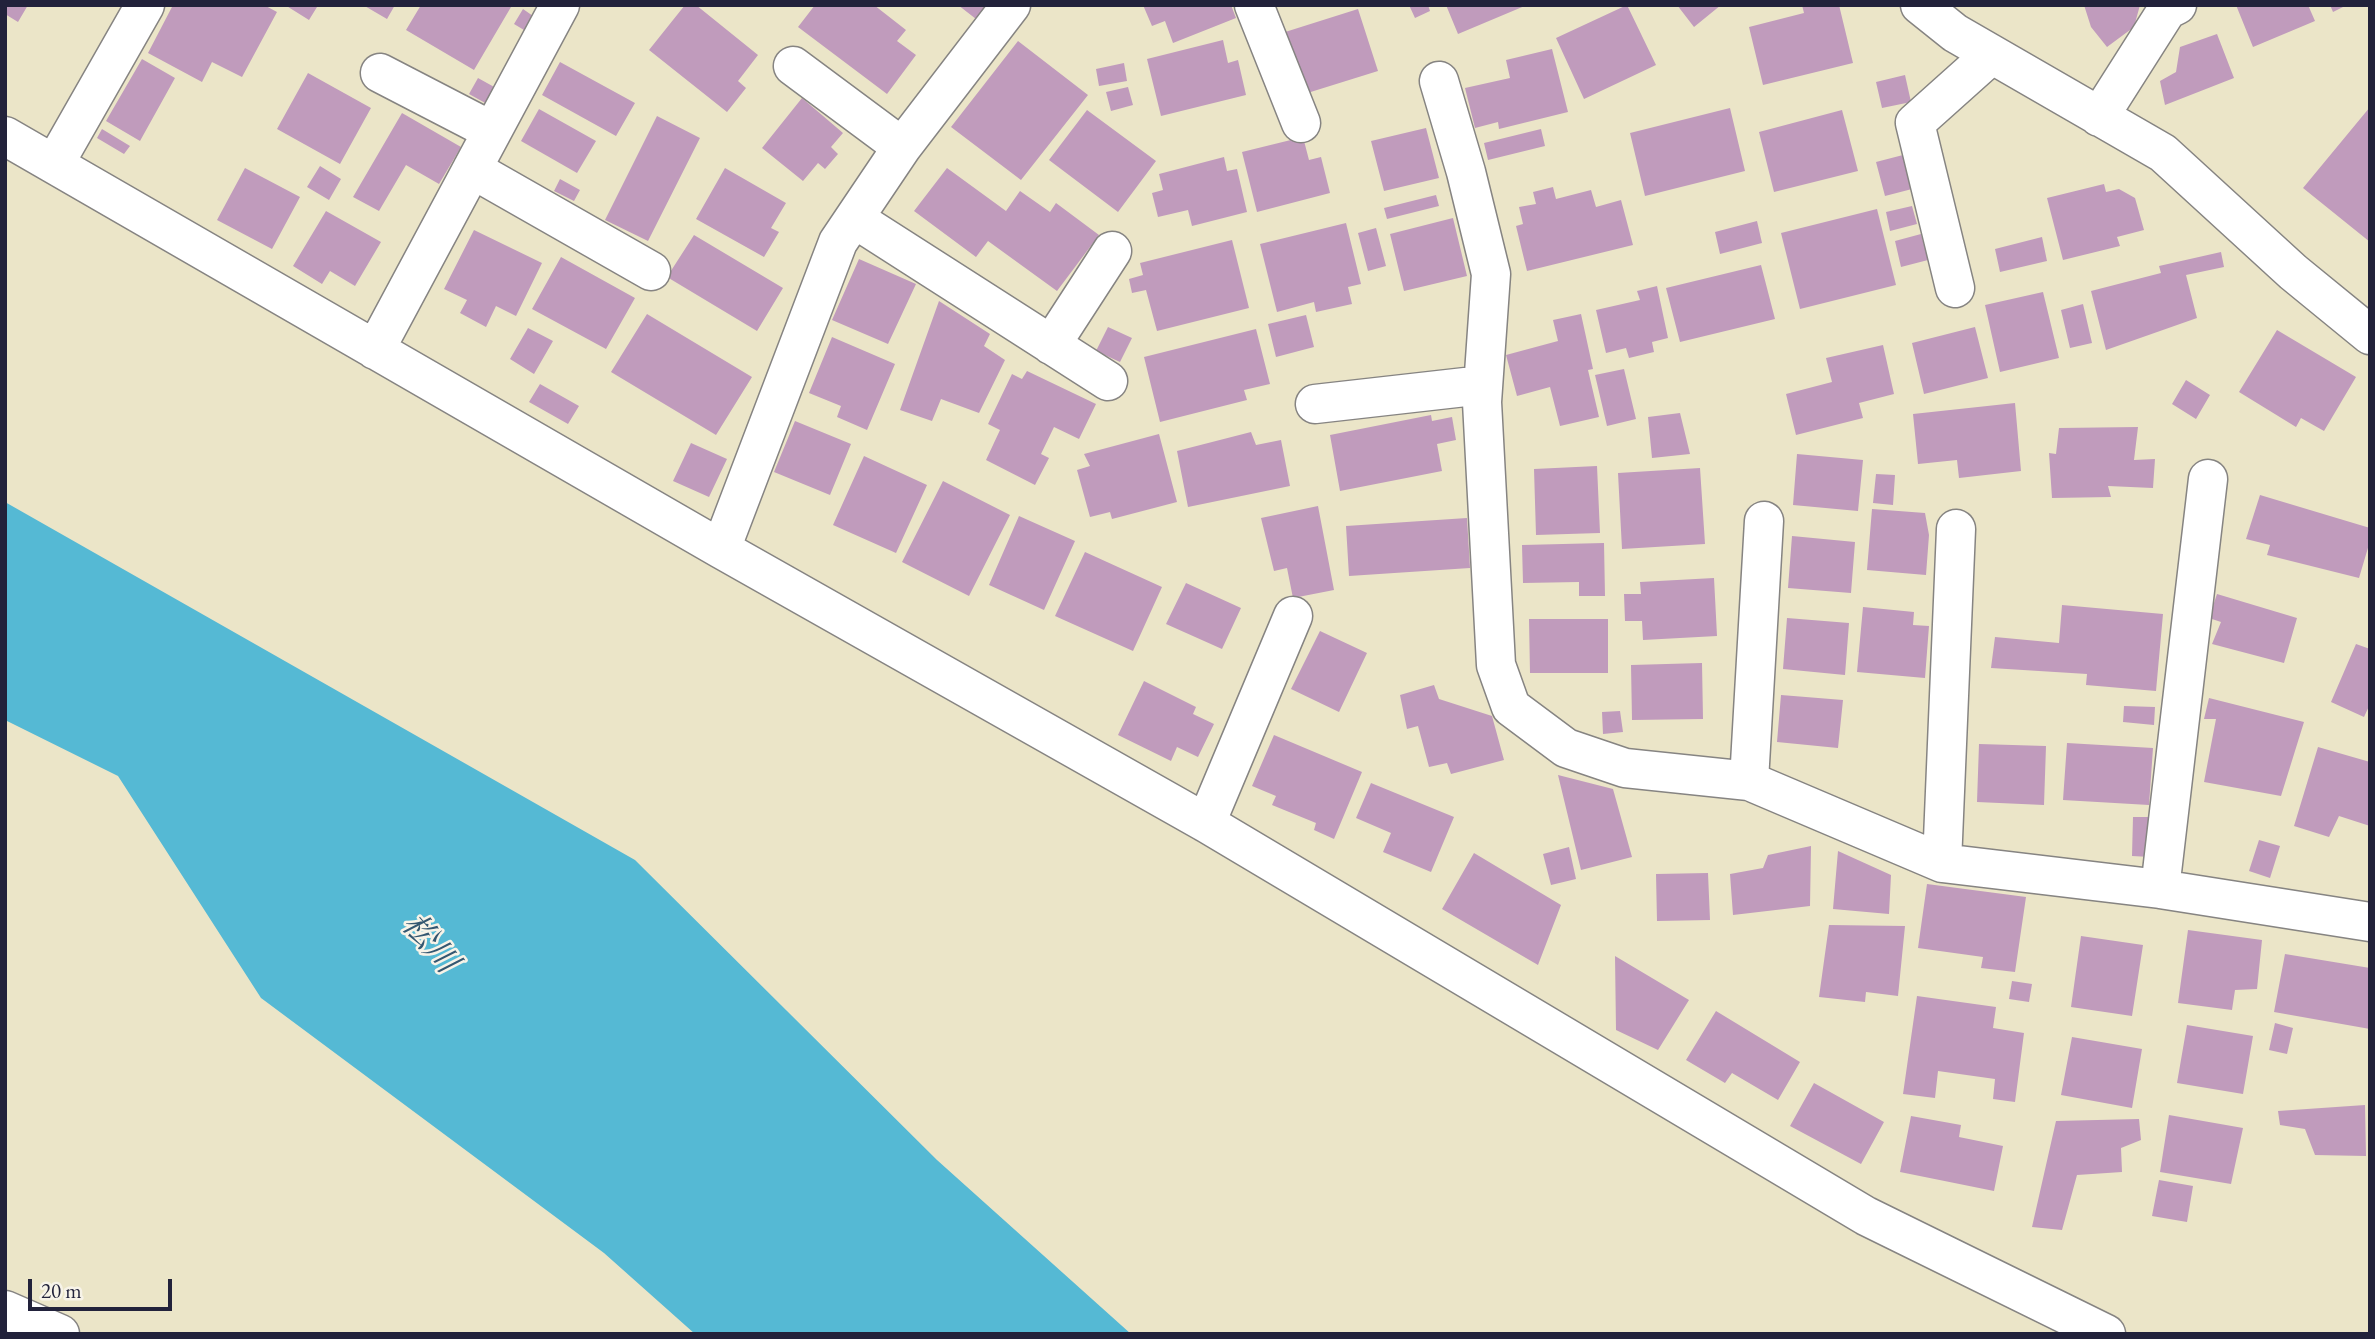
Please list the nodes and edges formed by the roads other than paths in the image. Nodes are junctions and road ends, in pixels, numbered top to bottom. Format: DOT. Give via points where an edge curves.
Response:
graph roads {
  1 [pos="145,5"];
  2 [pos="560,5"];
  3 [pos="1012,5"];
  4 [pos="1254,5"];
  5 [pos="1920,5"];
  6 [pos="2177,5"];
  7 [pos="1991,55"];
  8 [pos="793,66"];
  9 [pos="380,73"];
  10 [pos="1439,81"];
  11 [pos="2099,117"];
  12 [pos="1301,124"];
  13 [pos="492,131"];
  14 [pos="5,136"];
  15 [pos="902,147"];
  16 [pos="55,163"];
  17 [pos="472,169"];
  18 [pos="855,219"];
  19 [pos="1112,251"];
  20 [pos="651,271"];
  21 [pos="1955,288"];
  22 [pos="2370,335"];
  23 [pos="1051,345"];
  24 [pos="376,350"];
  25 [pos="1108,381"];
  26 [pos="1483,385"];
  27 [pos="1315,404"];
  28 [pos="2208,479"];
  29 [pos="1764,521"];
  30 [pos="1956,529"];
  31 [pos="721,549"];
  32 [pos="1293,616"];
  33 [pos="1749,781"];
  34 [pos="1206,823"];
  35 [pos="1942,863"];
  36 [pos="2160,889"];
  37 [pos="2370,922"];
  38 [pos="5,1310"];
  39 [pos="60,1334"];
  40 [pos="2106,1334"];
  1 -- 16 [label="street"];
  2 -- 13 [label="street"];
  3 -- 15 [label="street"];
  4 -- 12 [label="street"];
  5 -- 7 [label="street"];
  6 -- 11 [label="street" via="2166,10"];
  7 -- 11 [label="street"];
  7 -- 21 [label="street" via="1915,123"];
  8 -- 15 [label="street"];
  9 -- 13 [label="street"];
  10 -- 26 [label="street" via="1492,274"];
  11 -- 22 [label="street" via="2163,153 2293,272"];
  13 -- 17 [label="street"];
  14 -- 16 [label="street"];
  15 -- 18 [label="street"];
  16 -- 24 [label="street"];
  17 -- 20 [label="street"];
  17 -- 24 [label="street"];
  18 -- 23 [label="street"];
  18 -- 31 [label="street" via="838,242"];
  19 -- 23 [label="street"];
  23 -- 25 [label="street"];
  24 -- 31 [label="street"];
  26 -- 27 [label="street"];
  26 -- 33 [label="street" via="1496,665 1511,707 1566,748 1625,768"];
  28 -- 36 [label="street"];
  29 -- 33 [label="street"];
  30 -- 35 [label="street"];
  31 -- 34 [label="street"];
  32 -- 34 [label="street"];
  33 -- 35 [label="street"];
  34 -- 40 [label="street" via="1866,1216"];
  35 -- 36 [label="street"];
  36 -- 37 [label="street"];
  38 -- 39 [label="street"];
}
